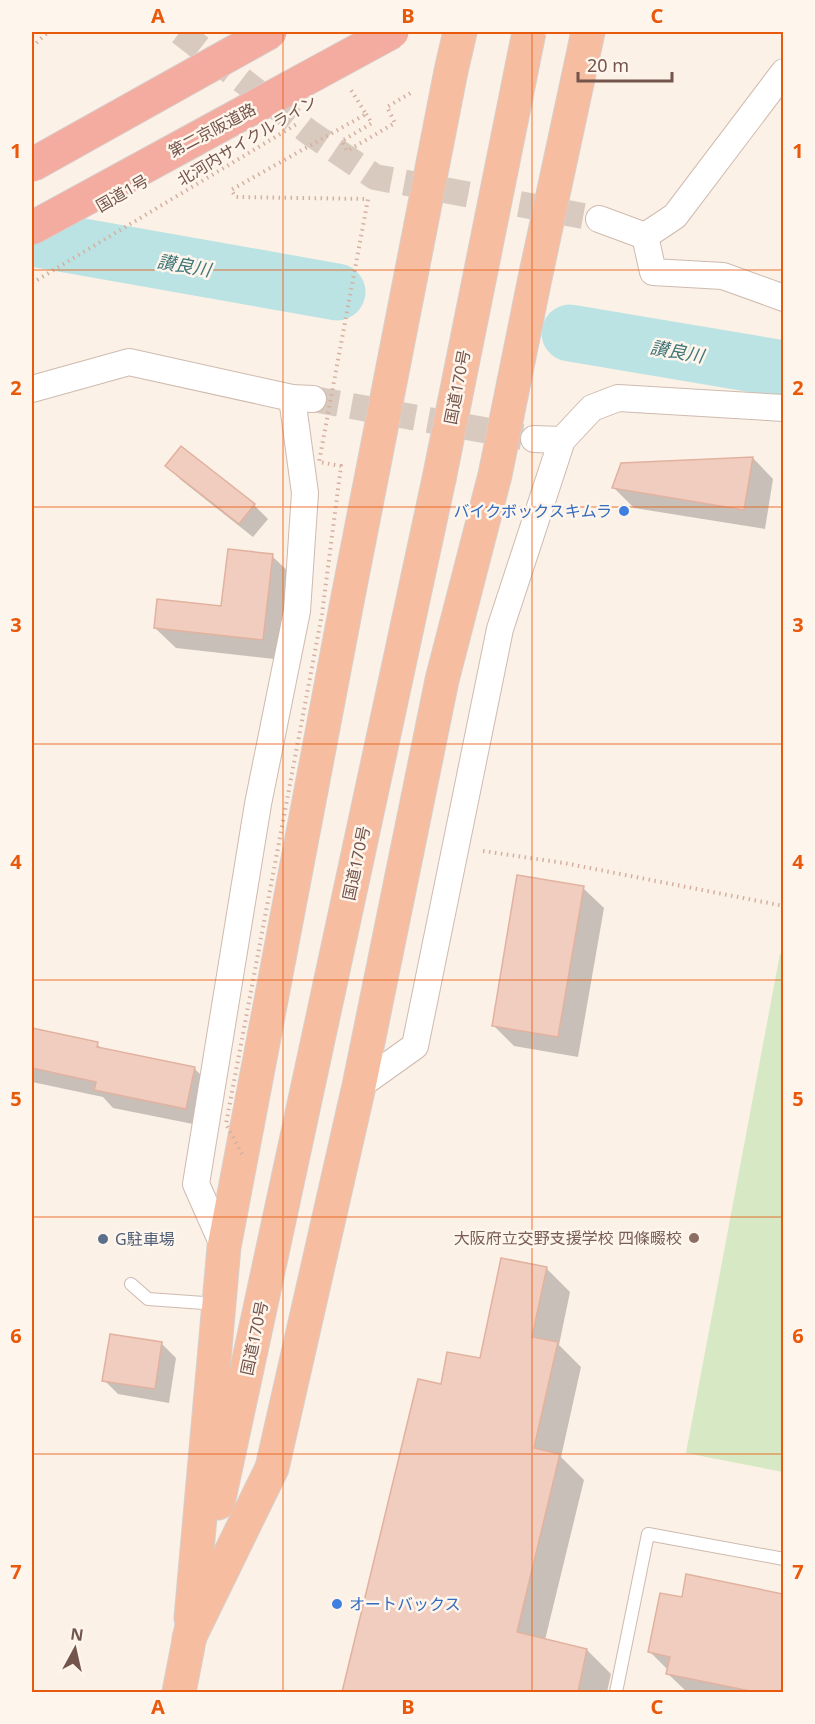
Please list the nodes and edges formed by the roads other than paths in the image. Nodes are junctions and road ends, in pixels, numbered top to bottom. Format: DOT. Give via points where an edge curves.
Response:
graph roads {
  1 [pos="245,32"];
  2 [pos="270,32"];
  3 [pos="392,32"];
  4 [pos="399,32"];
  5 [pos="460,32"];
  6 [pos="529,32"];
  7 [pos="588,32"];
  8 [pos="783,72"];
  9 [pos="32,151"];
  10 [pos="32,165"];
  11 [pos="599,219"];
  12 [pos="32,228"];
  13 [pos="645,236"];
  14 [pos="32,245"];
  15 [pos="783,298"];
  16 [pos="32,389"];
  17 [pos="783,408"];
  18 [pos="534,439"];
  19 [pos="562,440"];
  20 [pos="359,1086"];
  21 [pos="224,1247"];
  22 [pos="131,1284"];
  23 [pos="219,1304"];
  24 [pos="783,1558"];
  25 [pos="189,1638"];
  26 [pos="179,1692"];
  27 [pos="616,1692"];
  1 -- 9 [label="highway"];
  2 -- 10 [label="highway, bridge"];
  3 -- 12 [label="highway, 第二京阪道路, bridge"];
  4 -- 14 [label="highway, 国道1号"];
  5 -- 21 [label="highway" via="345,607"];
  6 -- 25 [label="highway, 国道170号, bridge" via="439,479"];
  7 -- 20 [label="highway" via="495,476 442,680"];
  8 -- 13 [label="street" via="675,216"];
  11 -- 13 [label="street"];
  13 -- 15 [label="street" via="653,272 723,276"];
  16 -- 21 [label="street" via="129,362 303,399 305,493 297,611 258,804 196,1184"];
  17 -- 19 [label="street" via="618,398 592,408"];
  18 -- 19 [label="street"];
  19 -- 20 [label="street" via="500,629 416,1046"];
  20 -- 25 [label="highway" via="272,1468"];
  21 -- 23 [label="highway"];
  22 -- 23 [label="lane" via="148,1299"];
  23 -- 25 [label="highway"];
  24 -- 27 [label="lane" via="648,1534"];
  25 -- 26 [label="highway, 国道170号"];
}
